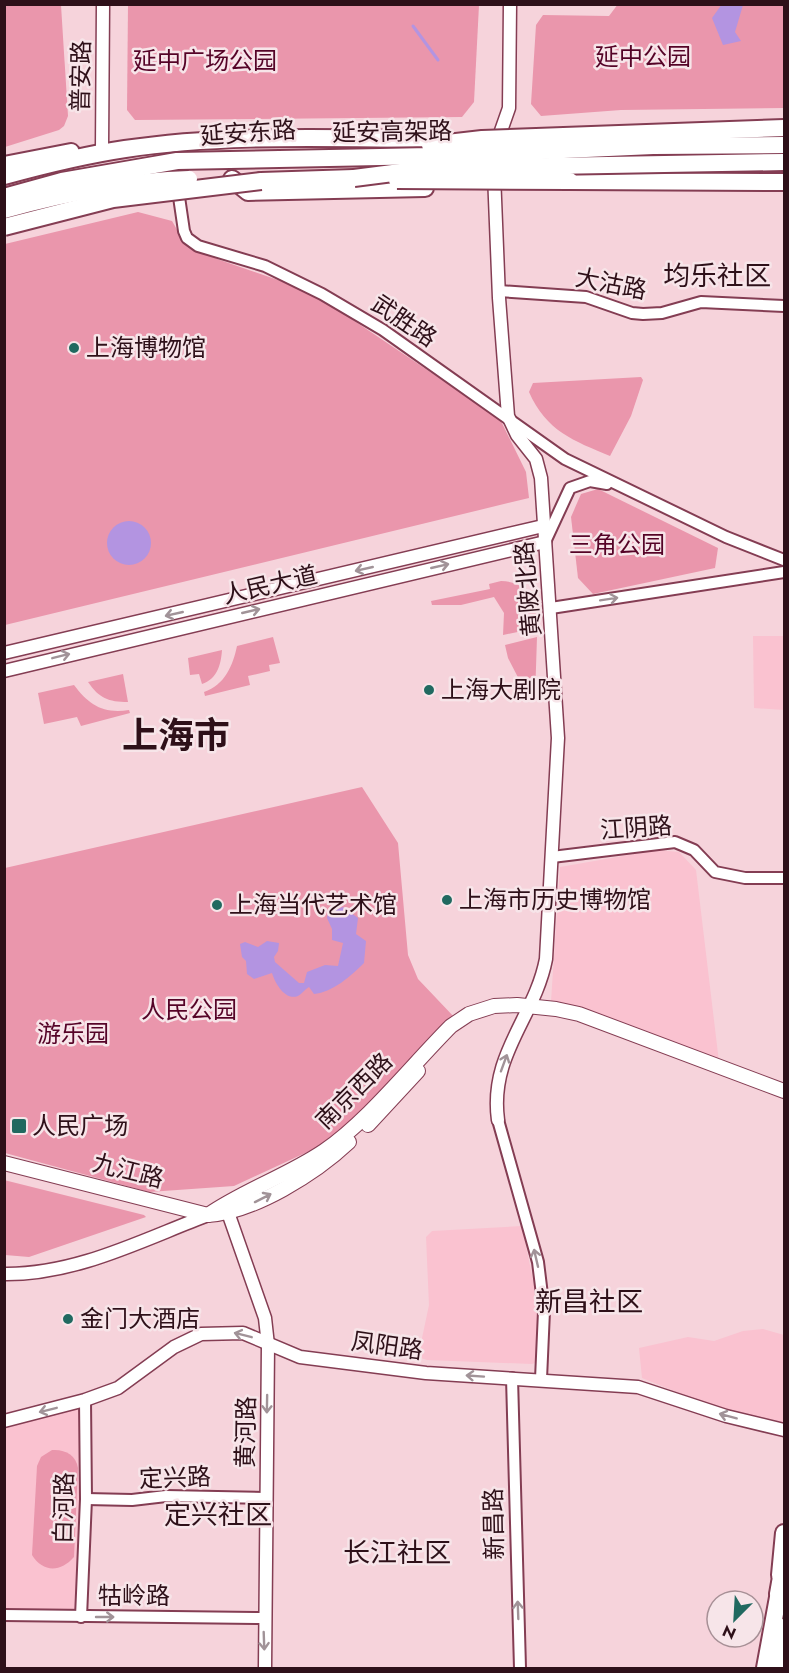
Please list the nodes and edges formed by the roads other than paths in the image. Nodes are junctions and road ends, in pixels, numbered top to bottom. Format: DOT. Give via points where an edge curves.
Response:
graph roads {
  1 [pos="103,4"];
  2 [pos="510,4"];
  3 [pos="781,136"];
  4 [pos="558,137"];
  5 [pos="492,143"];
  6 [pos="653,146"];
  7 [pos="102,148"];
  8 [pos="289,157"];
  9 [pos="4,165"];
  10 [pos="143,165"];
  11 [pos="4,176"];
  12 [pos="783,176"];
  13 [pos="495,179"];
  14 [pos="261,181"];
  15 [pos="192,182"];
  16 [pos="4,188"];
  17 [pos="4,197"];
  18 [pos="179,197"];
  19 [pos="90,209"];
  20 [pos="9,211"];
  21 [pos="4,227"];
  22 [pos="4,234"];
  23 [pos="499,291"];
  24 [pos="784,306"];
  25 [pos="508,416"];
  26 [pos="620,487"];
  27 [pos="543,526"];
  28 [pos="545,542"];
  29 [pos="784,560"];
  30 [pos="784,572"];
  31 [pos="551,608"];
  32 [pos="4,654"];
  33 [pos="4,671"];
  34 [pos="552,857"];
  35 [pos="784,878"];
  36 [pos="528,1007"];
  37 [pos="784,1091"];
  38 [pos="498,1120"];
  39 [pos="4,1163"];
  40 [pos="172,1205"];
  41 [pos="227,1208"];
  42 [pos="208,1215"];
  43 [pos="4,1274"];
  44 [pos="268,1345"];
  45 [pos="512,1378"];
  46 [pos="541,1379"];
  47 [pos="86,1400"];
  48 [pos="4,1421"];
  49 [pos="784,1430"];
  50 [pos="266,1498"];
  51 [pos="86,1499"];
  52 [pos="784,1533"];
  53 [pos="784,1560"];
  54 [pos="784,1568"];
  55 [pos="778,1594"];
  56 [pos="4,1615"];
  57 [pos="81,1617"];
  58 [pos="264,1618"];
  59 [pos="784,1627"];
  60 [pos="265,1668"];
  61 [pos="520,1668"];
  62 [pos="765,1668"];
  63 [pos="776,1668"];
  1 -- 7 [label="street, 普安路"];
  2 -- 5 [label="street, 黄陂北路" via="509,108"];
  3 -- 4 [label="main road, bridge"];
  3 -- 5 [label="main road, 延安东路"];
  3 -- 6 [label="main road, 延安高架路, bridge"];
  3 -- 12 [label="main road"];
  4 -- 5 [label="main road, bridge"];
  4 -- 6 [label="main road, bridge"];
  5 -- 7 [label="main road, 延安东路" via="164,139"];
  5 -- 8 [label="main road, bridge"];
  5 -- 11 [label="main road, bridge" via="292,140 170,145 125,149"];
  5 -- 13 [label="street, 黄陂北路"];
  5 -- 16 [label="main road, 延安东路" via="254,154"];
  6 -- 8 [label="main road, 延安高架路, bridge" via="430,156"];
  7 -- 9 [label="main road, 延安东路"];
  8 -- 10 [label="main road, 延安高架路, bridge"];
  10 -- 16 [label="main road, bridge" via="83,169"];
  10 -- 17 [label="main road, 延安高架路, bridge"];
  12 -- 13 [label="main road, 延安东路"];
  12 -- 14 [label="main road, 延安高架路, bridge"];
  13 -- 15 [label="main road, 延安东路" via="248,192 232,179"];
  13 -- 23 [label="street, 黄陂北路"];
  14 -- 20 [label="main road, 延安高架路, bridge" via="155,180 59,196"];
  14 -- 21 [label="main road, bridge" via="113,199"];
  15 -- 18 [label="main road, 延安东路"];
  15 -- 20 [label="main road, 延安东路" via="78,195"];
  18 -- 19 [label="main road"];
  18 -- 25 [label="street, 武胜路" via="184,231 193,242 204,249 265,266 322,294"];
  19 -- 20 [label="main road"];
  19 -- 22 [label="main road"];
  23 -- 24 [label="street, 大沽路" via="586,297 643,314 701,302"];
  23 -- 25 [label="street, 黄陂北路"];
  25 -- 26 [label="street, 武胜路" via="557,453"];
  25 -- 27 [label="street, 黄陂北路" via="536,459"];
  26 -- 28 [label="street, 武胜路" via="590,481 570,488"];
  26 -- 29 [label="street, 武胜路"];
  27 -- 28 [label="street, 黄陂北路"];
  27 -- 32 [label="street, 人民大道, one-way"];
  28 -- 31 [label="street, 黄陂北路"];
  33 -- 28 [label="street, 人民大道, one-way"];
  31 -- 30 [label="street, one-way"];
  31 -- 34 [label="street, 黄陂北路" via="558,738"];
  34 -- 35 [label="street, 江阴路" via="675,842 694,850 715,872 745,878"];
  34 -- 36 [label="street, 黄陂北路" via="546,959"];
  36 -- 37 [label="main road, 南京西路" via="579,1014"];
  38 -- 36 [label="street, 黄陂北路, one-way" via="497,1081"];
  36 -- 41 [label="main road, 南京西路" via="496,1013 465,1027 330,1159 282,1188"];
  46 -- 38 [label="street, one-way" via="544,1311 538,1262"];
  39 -- 40 [label="main road, 九江路"];
  40 -- 41 [label="main road, 九江路"];
  40 -- 42 [label="main road, 九江路"];
  41 -- 42 [label="main road, 南京西路"];
  41 -- 44 [label="street, 黄河路" via="265,1318"];
  42 -- 43 [label="street, 南京西路" via="95,1259 46,1272"];
  45 -- 44 [label="street, 凤阳路, one-way" via="426,1373 300,1357"];
  44 -- 47 [label="street, 凤阳路, one-way" via="243,1333 201,1334 174,1347 118,1388"];
  44 -- 50 [label="street, 黄河路, one-way"];
  45 -- 46 [label="street, 凤阳路"];
  61 -- 45 [label="street, 新昌路, one-way"];
  49 -- 46 [label="street, 凤阳路, one-way" via="638,1387"];
  47 -- 48 [label="street, 凤阳路, one-way"];
  47 -- 51 [label="street, 白河路"];
  50 -- 51 [label="street, 定兴路"];
  50 -- 58 [label="street, 黄河路"];
  51 -- 57 [label="street, 白河路"];
  52 -- 55 [label="main road"];
  53 -- 55 [label="main road"];
  54 -- 55 [label="main road"];
  55 -- 62 [label="main road"];
  56 -- 57 [label="street, 牯岭路"];
  57 -- 58 [label="street, 牯岭路, one-way"];
  58 -- 60 [label="street, 黄河路, one-way"];
  59 -- 63 [label="main road"];
}
